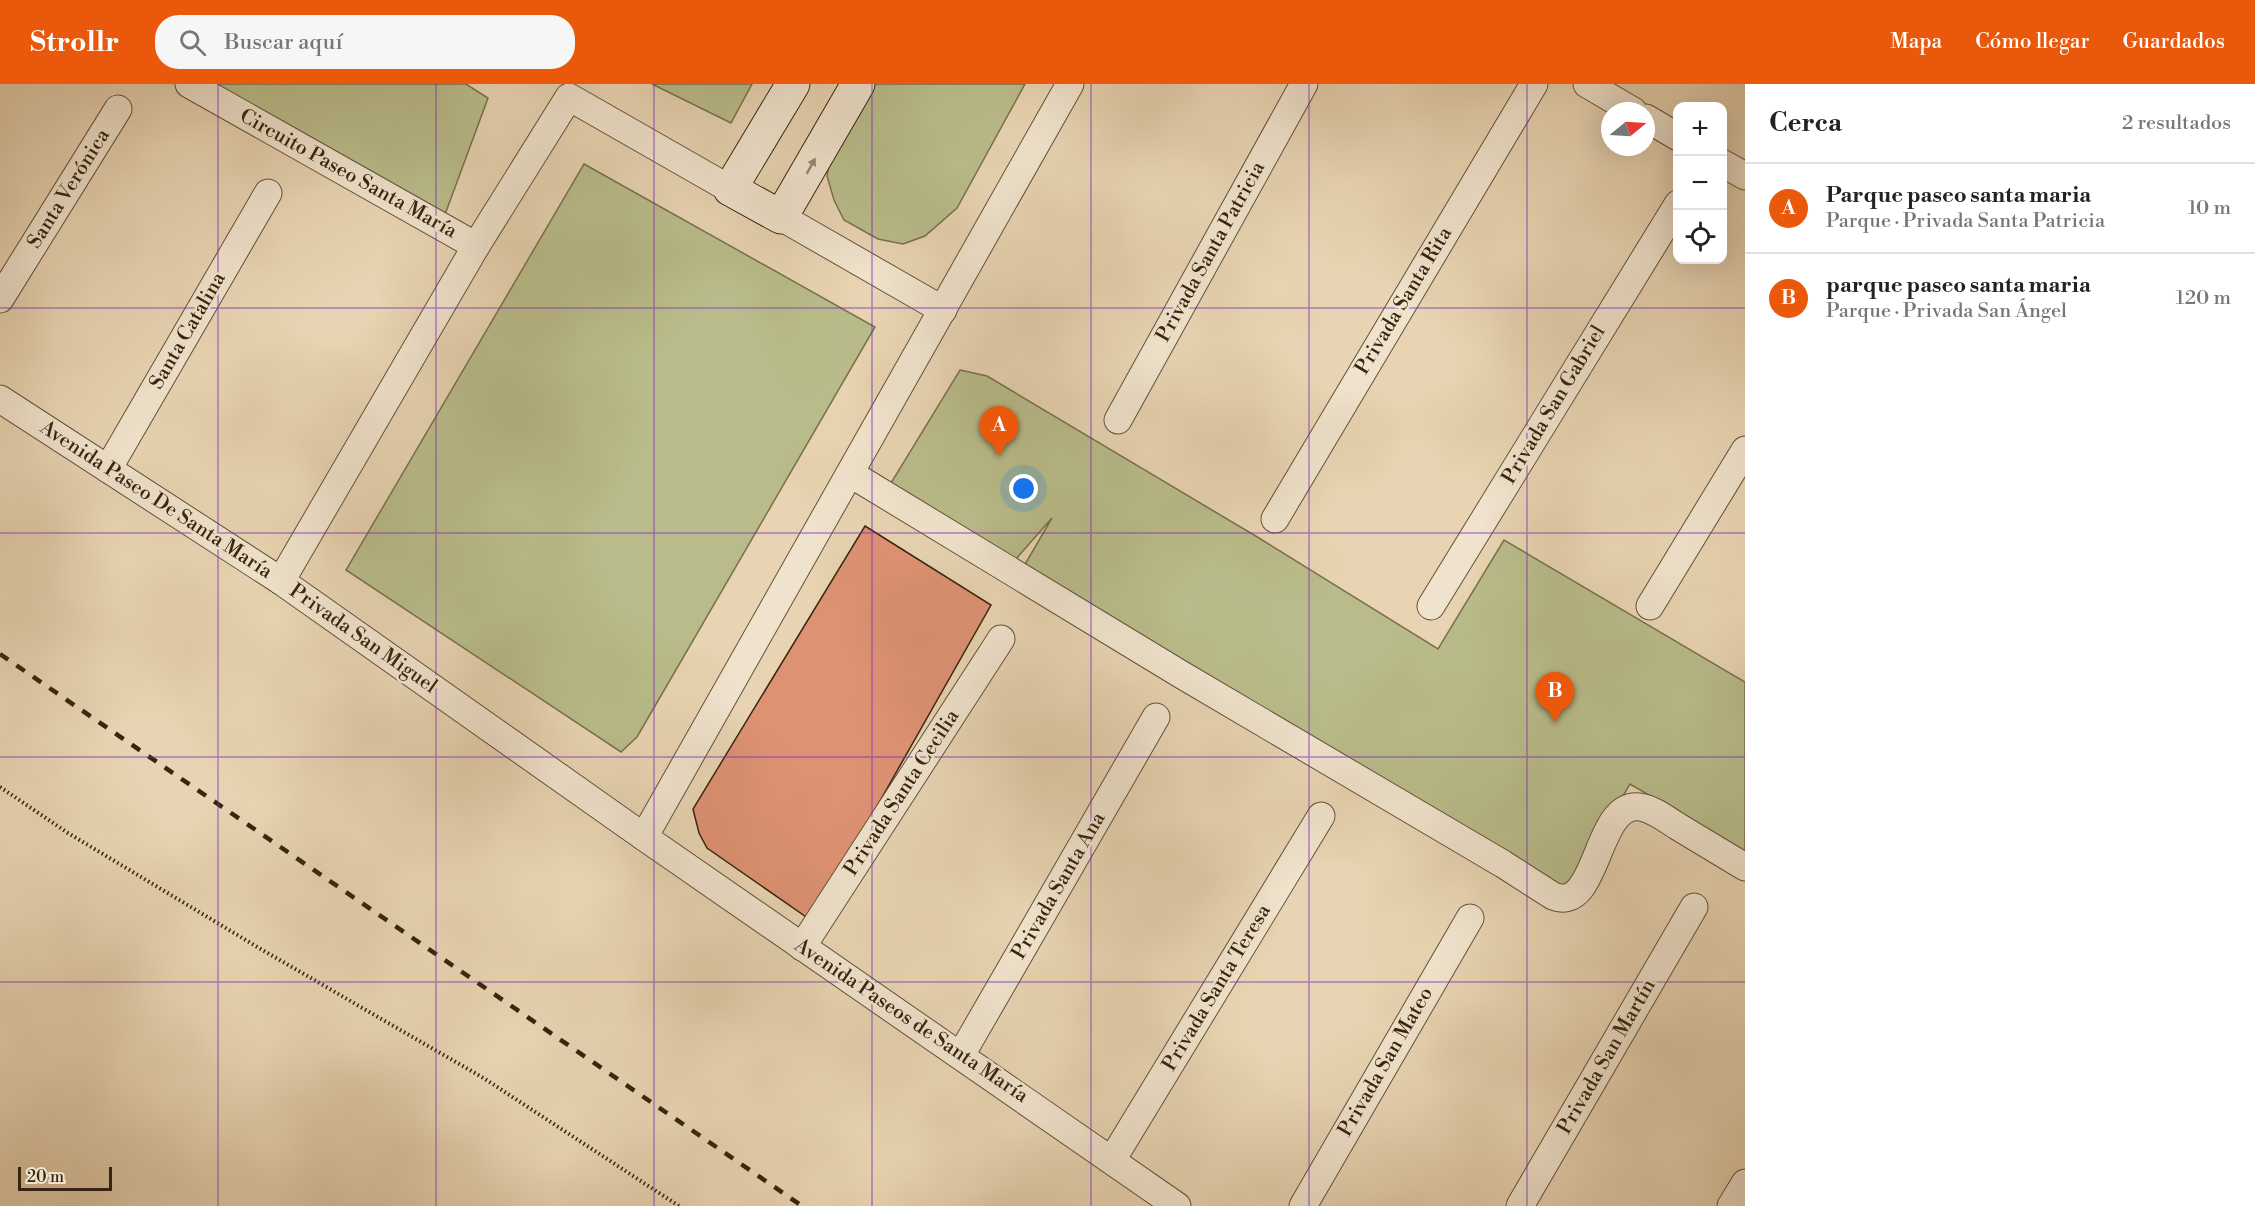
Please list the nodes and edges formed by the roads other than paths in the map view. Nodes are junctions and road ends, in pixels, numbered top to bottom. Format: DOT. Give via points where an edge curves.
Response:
graph roads {
  1 [pos="189,84"];
  2 [pos="793,84"];
  3 [pos="858,84"];
  4 [pos="1070,84"];
  5 [pos="1304,84"];
  6 [pos="1534,84"];
  7 [pos="1587,84"];
  8 [pos="572,90"];
  9 [pos="1618,102"];
  10 [pos="118,109"];
  11 [pos="1655,124"];
  12 [pos="1673,135"];
  13 [pos="1727,166"];
  14 [pos="1745,176"];
  15 [pos="730,189"];
  16 [pos="268,193"];
  17 [pos="1673,210"];
  18 [pos="781,217"];
  19 [pos="476,246"];
  20 [pos="0,299"];
  21 [pos="943,310"];
  22 [pos="0,399"];
  23 [pos="1118,420"];
  24 [pos="1745,450"];
  25 [pos="108,469"];
  26 [pos="851,474"];
  27 [pos="1275,519"];
  28 [pos="281,581"];
  29 [pos="1431,606"];
  30 [pos="1650,606"];
  31 [pos="1001,639"];
  32 [pos="1156,717"];
  33 [pos="1321,816"];
  34 [pos="644,837"];
  35 [pos="1745,867"];
  36 [pos="1694,907"];
  37 [pos="1470,918"];
  38 [pos="802,947"];
  39 [pos="961,1055"];
  40 [pos="1112,1160"];
  41 [pos="1745,1183"];
  42 [pos="1178,1206"];
  43 [pos="1303,1206"];
  44 [pos="1520,1206"];
  45 [pos="1731,1206"];
  1 -- 19 [label="street, Circuito Paseo Santa María"];
  2 -- 15 [label="street"];
  18 -- 3 [label="street, one-way"];
  4 -- 21 [label="street"];
  5 -- 23 [label="street, Privada Santa Patricia"];
  6 -- 27 [label="street, Privada Santa Rita"];
  7 -- 9 [label="street"];
  8 -- 15 [label="street"];
  8 -- 19 [label="street, Privada San Miguel"];
  10 -- 20 [label="street, Santa Verónica"];
  11 -- 12 [label="street"];
  13 -- 14 [label="street"];
  15 -- 18 [label="street"];
  16 -- 25 [label="street, Santa Catalina"];
  17 -- 29 [label="street, Privada San Gabriel"];
  18 -- 21 [label="street"];
  19 -- 28 [label="street, Privada San Miguel"];
  21 -- 26 [label="street"];
  22 -- 25 [label="street, Avenida Paseo De Santa María"];
  24 -- 30 [label="street"];
  25 -- 28 [label="street, Avenida Paseo De Santa María"];
  26 -- 34 [label="street"];
  26 -- 35 [label="street" via="1552,896 1562,900 1577,892 1614,820 1630,808 1657,814"];
  28 -- 34 [label="street, Privada San Miguel"];
  31 -- 38 [label="street, Privada Santa Cecilia"];
  32 -- 39 [label="street, Privada Santa Ana"];
  33 -- 40 [label="street, Privada Santa Teresa"];
  34 -- 38 [label="street, Avenida Paseos de Santa María"];
  36 -- 44 [label="street, Privada San Martín"];
  37 -- 43 [label="street, Privada San Mateo"];
  38 -- 39 [label="street, Avenida Paseos de Santa María"];
  39 -- 40 [label="street, Avenida Paseos de Santa María"];
  40 -- 42 [label="street, Avenida Paseos de Santa María"];
  41 -- 45 [label="street"];
}
